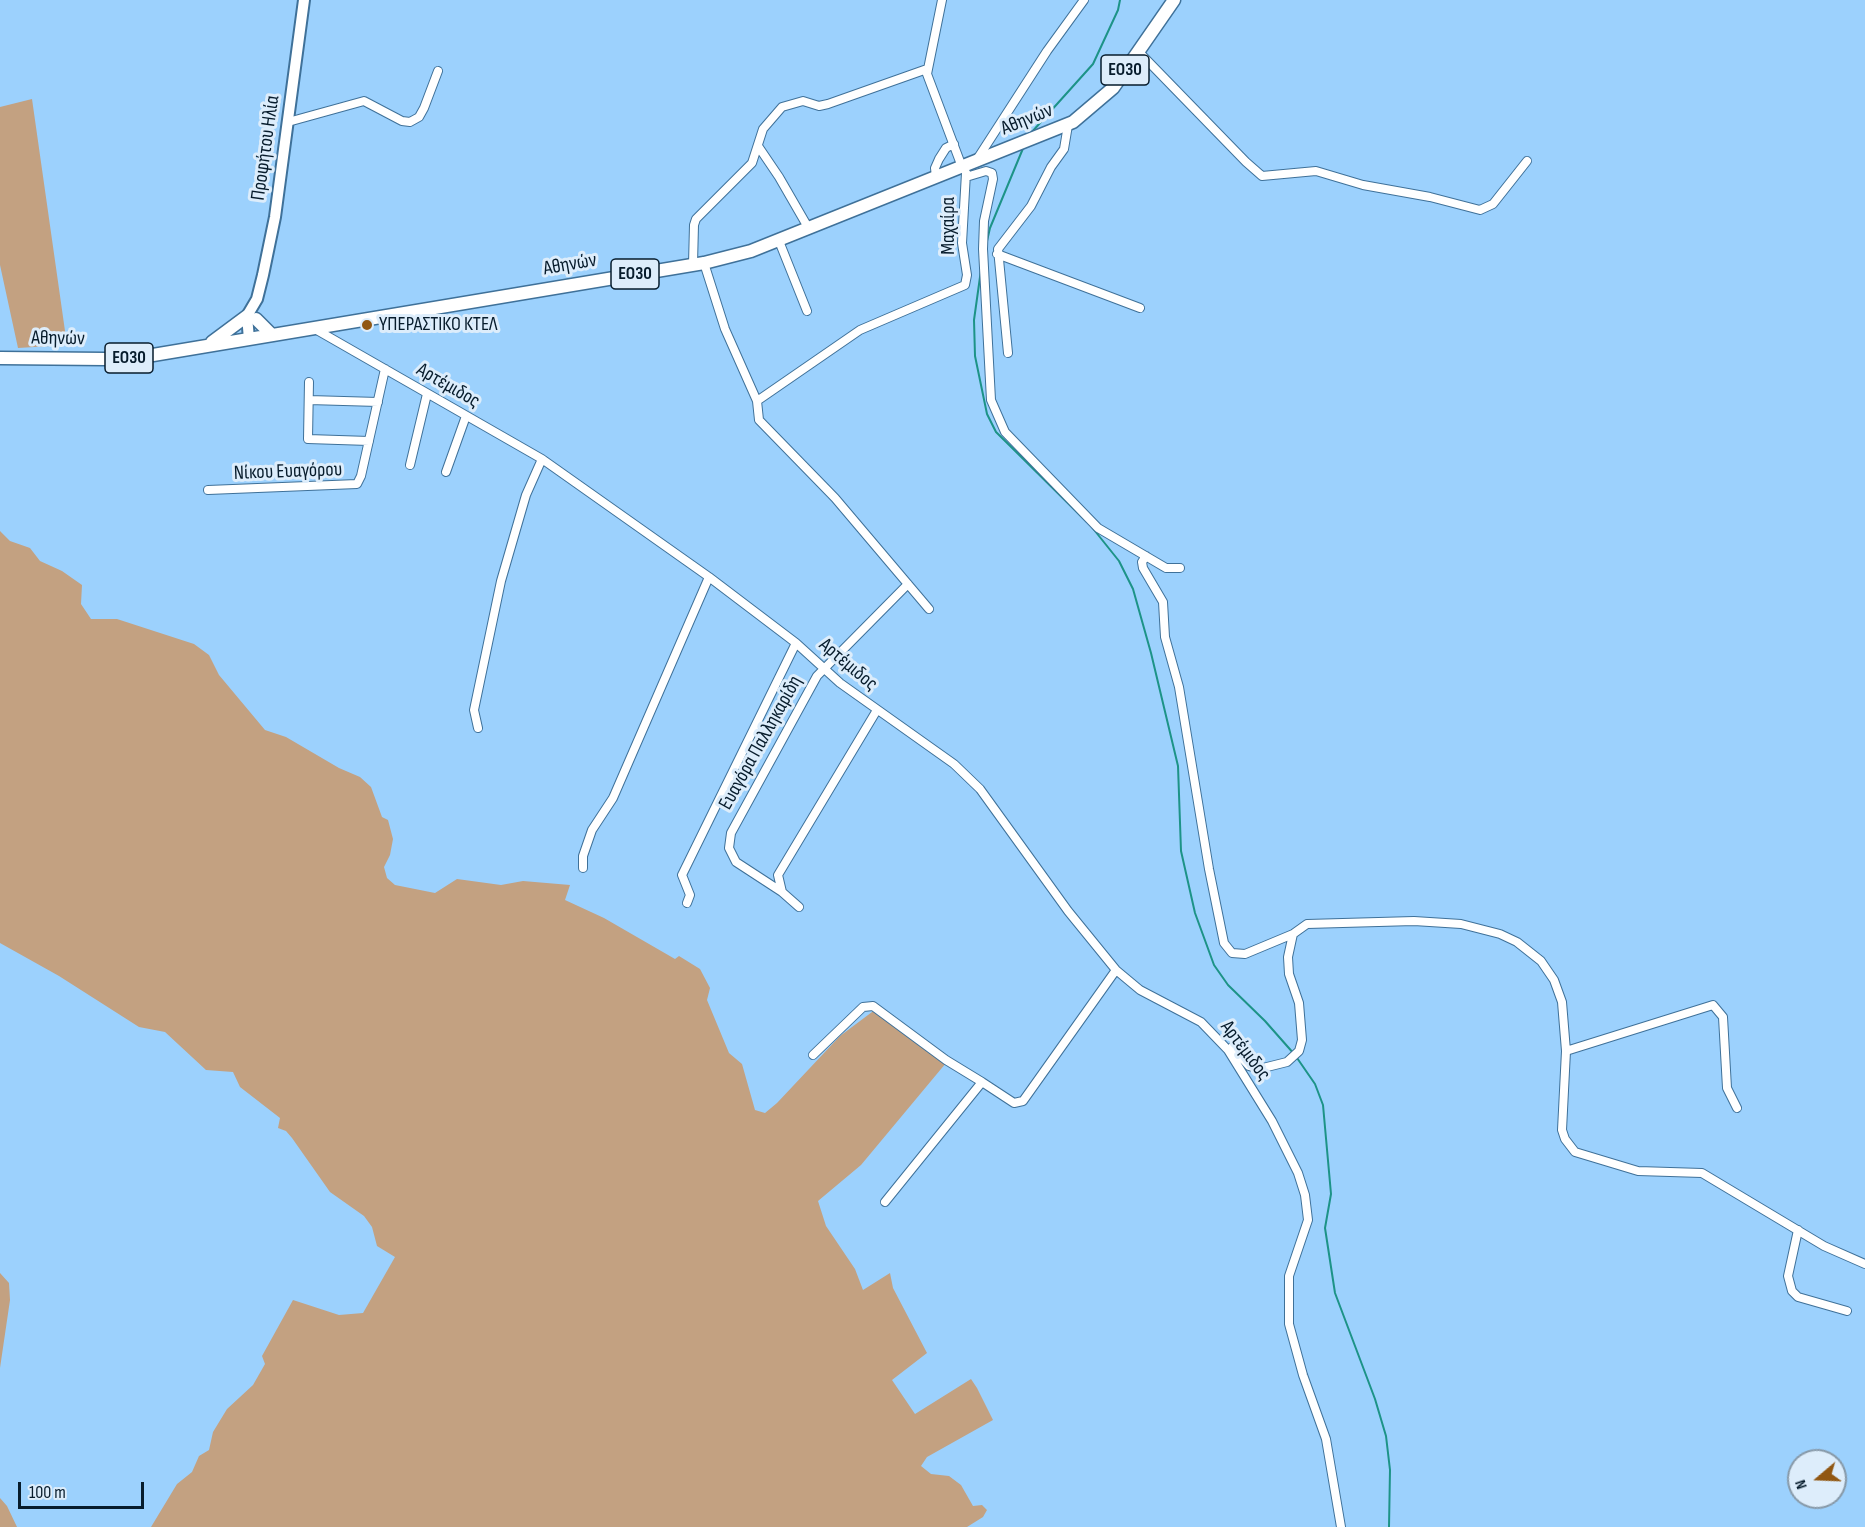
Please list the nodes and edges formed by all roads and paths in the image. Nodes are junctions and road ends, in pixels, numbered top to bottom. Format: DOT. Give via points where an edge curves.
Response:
graph roads {
  1 [pos="304,0"];
  2 [pos="942,0"];
  3 [pos="1084,0"];
  4 [pos="1174,0"];
  5 [pos="1138,51"];
  6 [pos="927,69"];
  7 [pos="438,71"];
  8 [pos="288,122"];
  9 [pos="1066,126"];
  10 [pos="954,144"];
  11 [pos="758,146"];
  12 [pos="1527,161"];
  13 [pos="967,168"];
  14 [pos="936,177"];
  15 [pos="809,230"];
  16 [pos="779,241"];
  17 [pos="997,254"];
  18 [pos="698,264"];
  19 [pos="1140,308"];
  20 [pos="807,311"];
  21 [pos="252,318"];
  22 [pos="315,329"];
  23 [pos="272,335"];
  24 [pos="253,338"];
  25 [pos="205,346"];
  26 [pos="1008,353"];
  27 [pos="0,358"];
  28 [pos="385,369"];
  29 [pos="309,382"];
  30 [pos="427,394"];
  31 [pos="309,400"];
  32 [pos="757,401"];
  33 [pos="378,402"];
  34 [pos="466,416"];
  35 [pos="369,441"];
  36 [pos="542,459"];
  37 [pos="411,465"];
  38 [pos="446,472"];
  39 [pos="208,490"];
  40 [pos="1146,556"];
  41 [pos="1180,568"];
  42 [pos="709,577"];
  43 [pos="908,584"];
  44 [pos="929,609"];
  45 [pos="796,643"];
  46 [pos="823,668"];
  47 [pos="877,710"];
  48 [pos="478,728"];
  49 [pos="583,868"];
  50 [pos="782,892"];
  51 [pos="687,903"];
  52 [pos="799,907"];
  53 [pos="1293,934"];
  54 [pos="1116,970"];
  55 [pos="1210,1029"];
  56 [pos="1566,1051"];
  57 [pos="813,1055"];
  58 [pos="982,1082"];
  59 [pos="1737,1108"];
  60 [pos="885,1202"];
  61 [pos="1798,1230"];
  62 [pos="1865,1264"];
  63 [pos="1847,1311"];
  64 [pos="1341,1527"];
  1 -- 8 [label="street, Προφήτου Ηλία"];
  2 -- 6 [label="street"];
  3 -- 13 [label="street"];
  4 -- 5 [label="main road, Αθηνών / ΕΟ30"];
  5 -- 9 [label="main road, Αθηνών / ΕΟ30" via="1113,88"];
  5 -- 12 [label="street" via="1262,176 1322,172 1363,185 1480,210 1493,204"];
  6 -- 10 [label="street"];
  6 -- 11 [label="street" via="828,104 792,102 769,120"];
  7 -- 8 [label="street" via="427,101 413,121 402,121 364,101"];
  8 -- 21 [label="street, Προφήτου Ηλία" via="275,217"];
  9 -- 13 [label="main road, Αθηνών / ΕΟ30"];
  9 -- 17 [label="street" via="1064,149"];
  10 -- 13 [label="street"];
  10 -- 14 [label="street" via="939,159"];
  11 -- 15 [label="street"];
  11 -- 18 [label="street" via="752,163 695,221"];
  13 -- 14 [label="main road, Αθηνών / ΕΟ30"];
  13 -- 32 [label="street, Μαχαίρα" via="962,243 965,285 860,330"];
  13 -- 40 [label="street" via="986,171 993,179 983,249 989,379 997,418 1009,438 1098,528"];
  14 -- 15 [label="main road, Αθηνών / ΕΟ30"];
  15 -- 16 [label="main road, Αθηνών / ΕΟ30"];
  16 -- 18 [label="main road, Αθηνών / ΕΟ30"];
  16 -- 20 [label="street"];
  17 -- 19 [label="street"];
  17 -- 26 [label="street"];
  18 -- 22 [label="main road, Αθηνών / ΕΟ30"];
  18 -- 32 [label="street"];
  21 -- 23 [label="main road"];
  21 -- 24 [label="street"];
  21 -- 25 [label="main road"];
  22 -- 23 [label="main road, Αθηνών / ΕΟ30"];
  22 -- 28 [label="street, Αρτέμιδος"];
  23 -- 24 [label="main road, Αθηνών / ΕΟ30"];
  24 -- 25 [label="main road, Αθηνών / ΕΟ30"];
  25 -- 27 [label="main road, Αθηνών / ΕΟ30" via="116,359"];
  28 -- 30 [label="street, Αρτέμιδος"];
  28 -- 33 [label="street, Νίκου Ευαγόρου"];
  29 -- 31 [label="street"];
  30 -- 34 [label="street, Αρτέμιδος"];
  30 -- 37 [label="street"];
  31 -- 33 [label="street"];
  31 -- 35 [label="street" via="308,439"];
  32 -- 43 [label="street" via="759,420 835,498"];
  33 -- 35 [label="street, Νίκου Ευαγόρου"];
  34 -- 36 [label="street, Αρτέμιδος"];
  34 -- 38 [label="street"];
  35 -- 39 [label="street, Νίκου Ευαγόρου" via="356,485"];
  36 -- 42 [label="street, Αρτέμιδος"];
  36 -- 48 [label="street" via="523,501 501,581 474,710"];
  40 -- 41 [label="street" via="1167,568"];
  40 -- 53 [label="street" via="1143,568 1163,602 1165,637 1179,687 1224,944 1236,955"];
  42 -- 45 [label="street, Αρτέμιδος"];
  42 -- 49 [label="street" via="613,798 592,830"];
  43 -- 44 [label="street"];
  43 -- 46 [label="street, Ευαγόρα Παλληκαρίδη"];
  45 -- 46 [label="street, Αρτέμιδος"];
  45 -- 51 [label="street" via="682,875 690,892"];
  46 -- 47 [label="street, Αρτέμιδος"];
  46 -- 50 [label="street, Ευαγόρα Παλληκαρίδη" via="728,843 736,862"];
  47 -- 50 [label="street" via="778,875"];
  47 -- 54 [label="street, Αρτέμιδος" via="970,778"];
  50 -- 52 [label="street"];
  53 -- 55 [label="street" via="1288,966 1299,1003 1302,1040 1295,1057 1279,1066 1253,1067"];
  53 -- 56 [label="street" via="1312,923 1414,921 1461,924 1500,934 1528,949 1554,980 1565,1018"];
  54 -- 55 [label="street, Αρτέμιδος" via="1140,990"];
  54 -- 58 [label="street" via="1020,1103"];
  55 -- 64 [label="street, Αρτέμιδος" via="1246,1075 1298,1173 1305,1195 1308,1220 1289,1276 1289,1324 1326,1439"];
  56 -- 59 [label="street" via="1713,1005 1723,1017 1727,1088"];
  56 -- 61 [label="street" via="1562,1130 1575,1152 1628,1169 1702,1173"];
  57 -- 58 [label="street" via="863,1008 873,1006"];
  58 -- 60 [label="street"];
  61 -- 62 [label="street" via="1838,1254"];
  61 -- 63 [label="street" via="1788,1276 1792,1291 1798,1297"];
}
